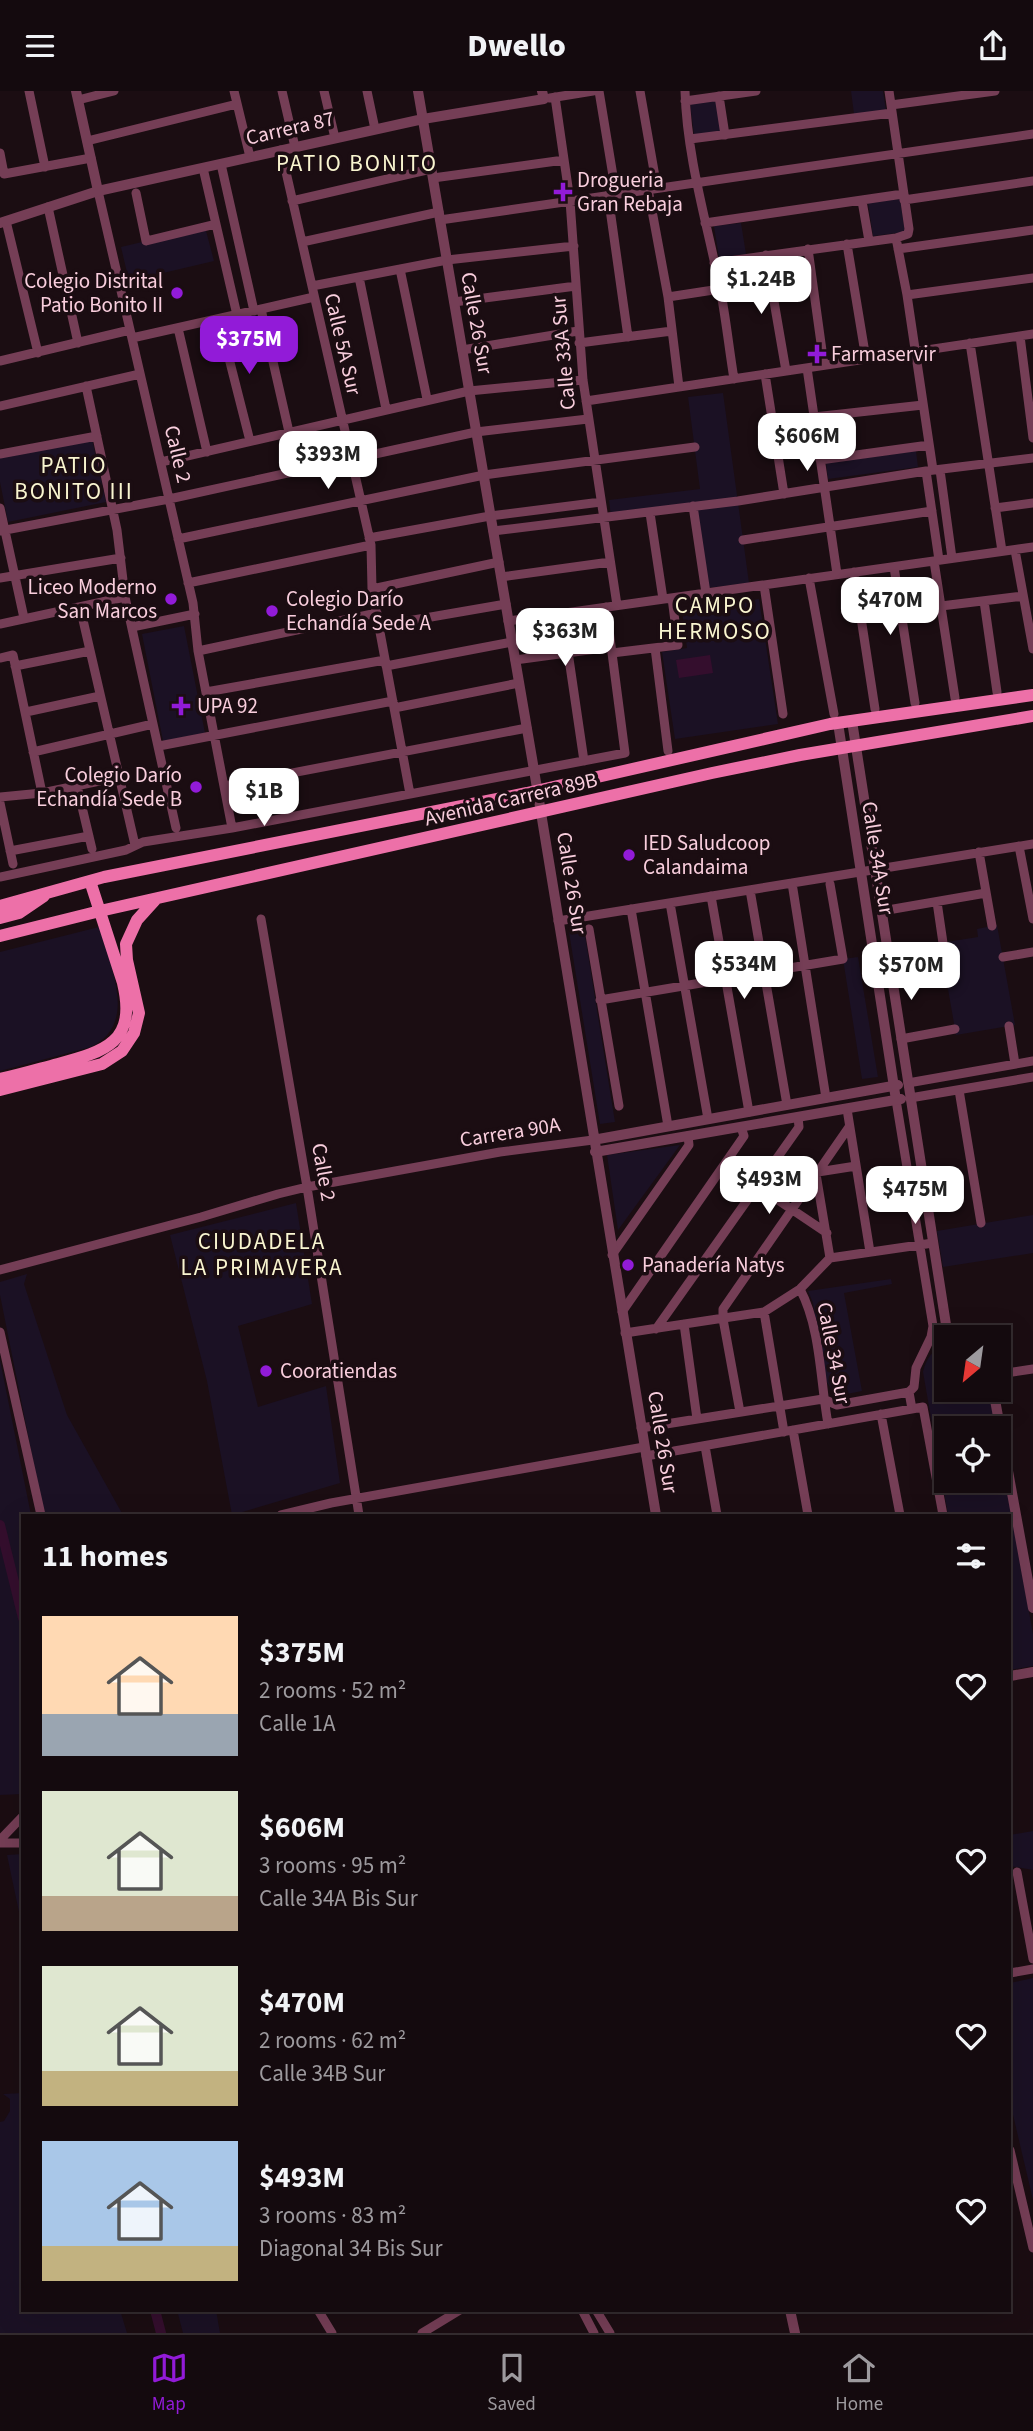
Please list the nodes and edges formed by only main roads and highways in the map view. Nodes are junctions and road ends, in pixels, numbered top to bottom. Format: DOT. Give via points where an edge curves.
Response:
graph roads {
  1 [pos="1033,695"];
  2 [pos="1033,716"];
  3 [pos="90,881"];
  4 [pos="49,892"];
  5 [pos="157,898"];
  6 [pos="0,906"];
  7 [pos="100,911"];
  8 [pos="0,918"];
  9 [pos="0,936"];
  10 [pos="0,1079"];
  11 [pos="0,1090"];
  1 -- 3 [label="main road, Avenida Carrera 89B" via="852,721 836,719 537,791"];
  2 -- 5 [label="main road, Avenida Carrera 89B" via="712,773"];
  3 -- 4 [label="main road, Avenida Carrera 89B"];
  3 -- 7 [label="main road"];
  4 -- 6 [label="main road, Avenida Carrera 89B"];
  4 -- 8 [label="main road" via="30,907"];
  5 -- 7 [label="main road, Avenida Carrera 89B"];
  5 -- 11 [label="main road" via="137,920 126,944 139,1013 134,1033 122,1051 102,1064"];
  7 -- 9 [label="main road, Avenida Carrera 89B"];
  7 -- 10 [label="main road" via="127,1000 120,1035 93,1054"];
}
